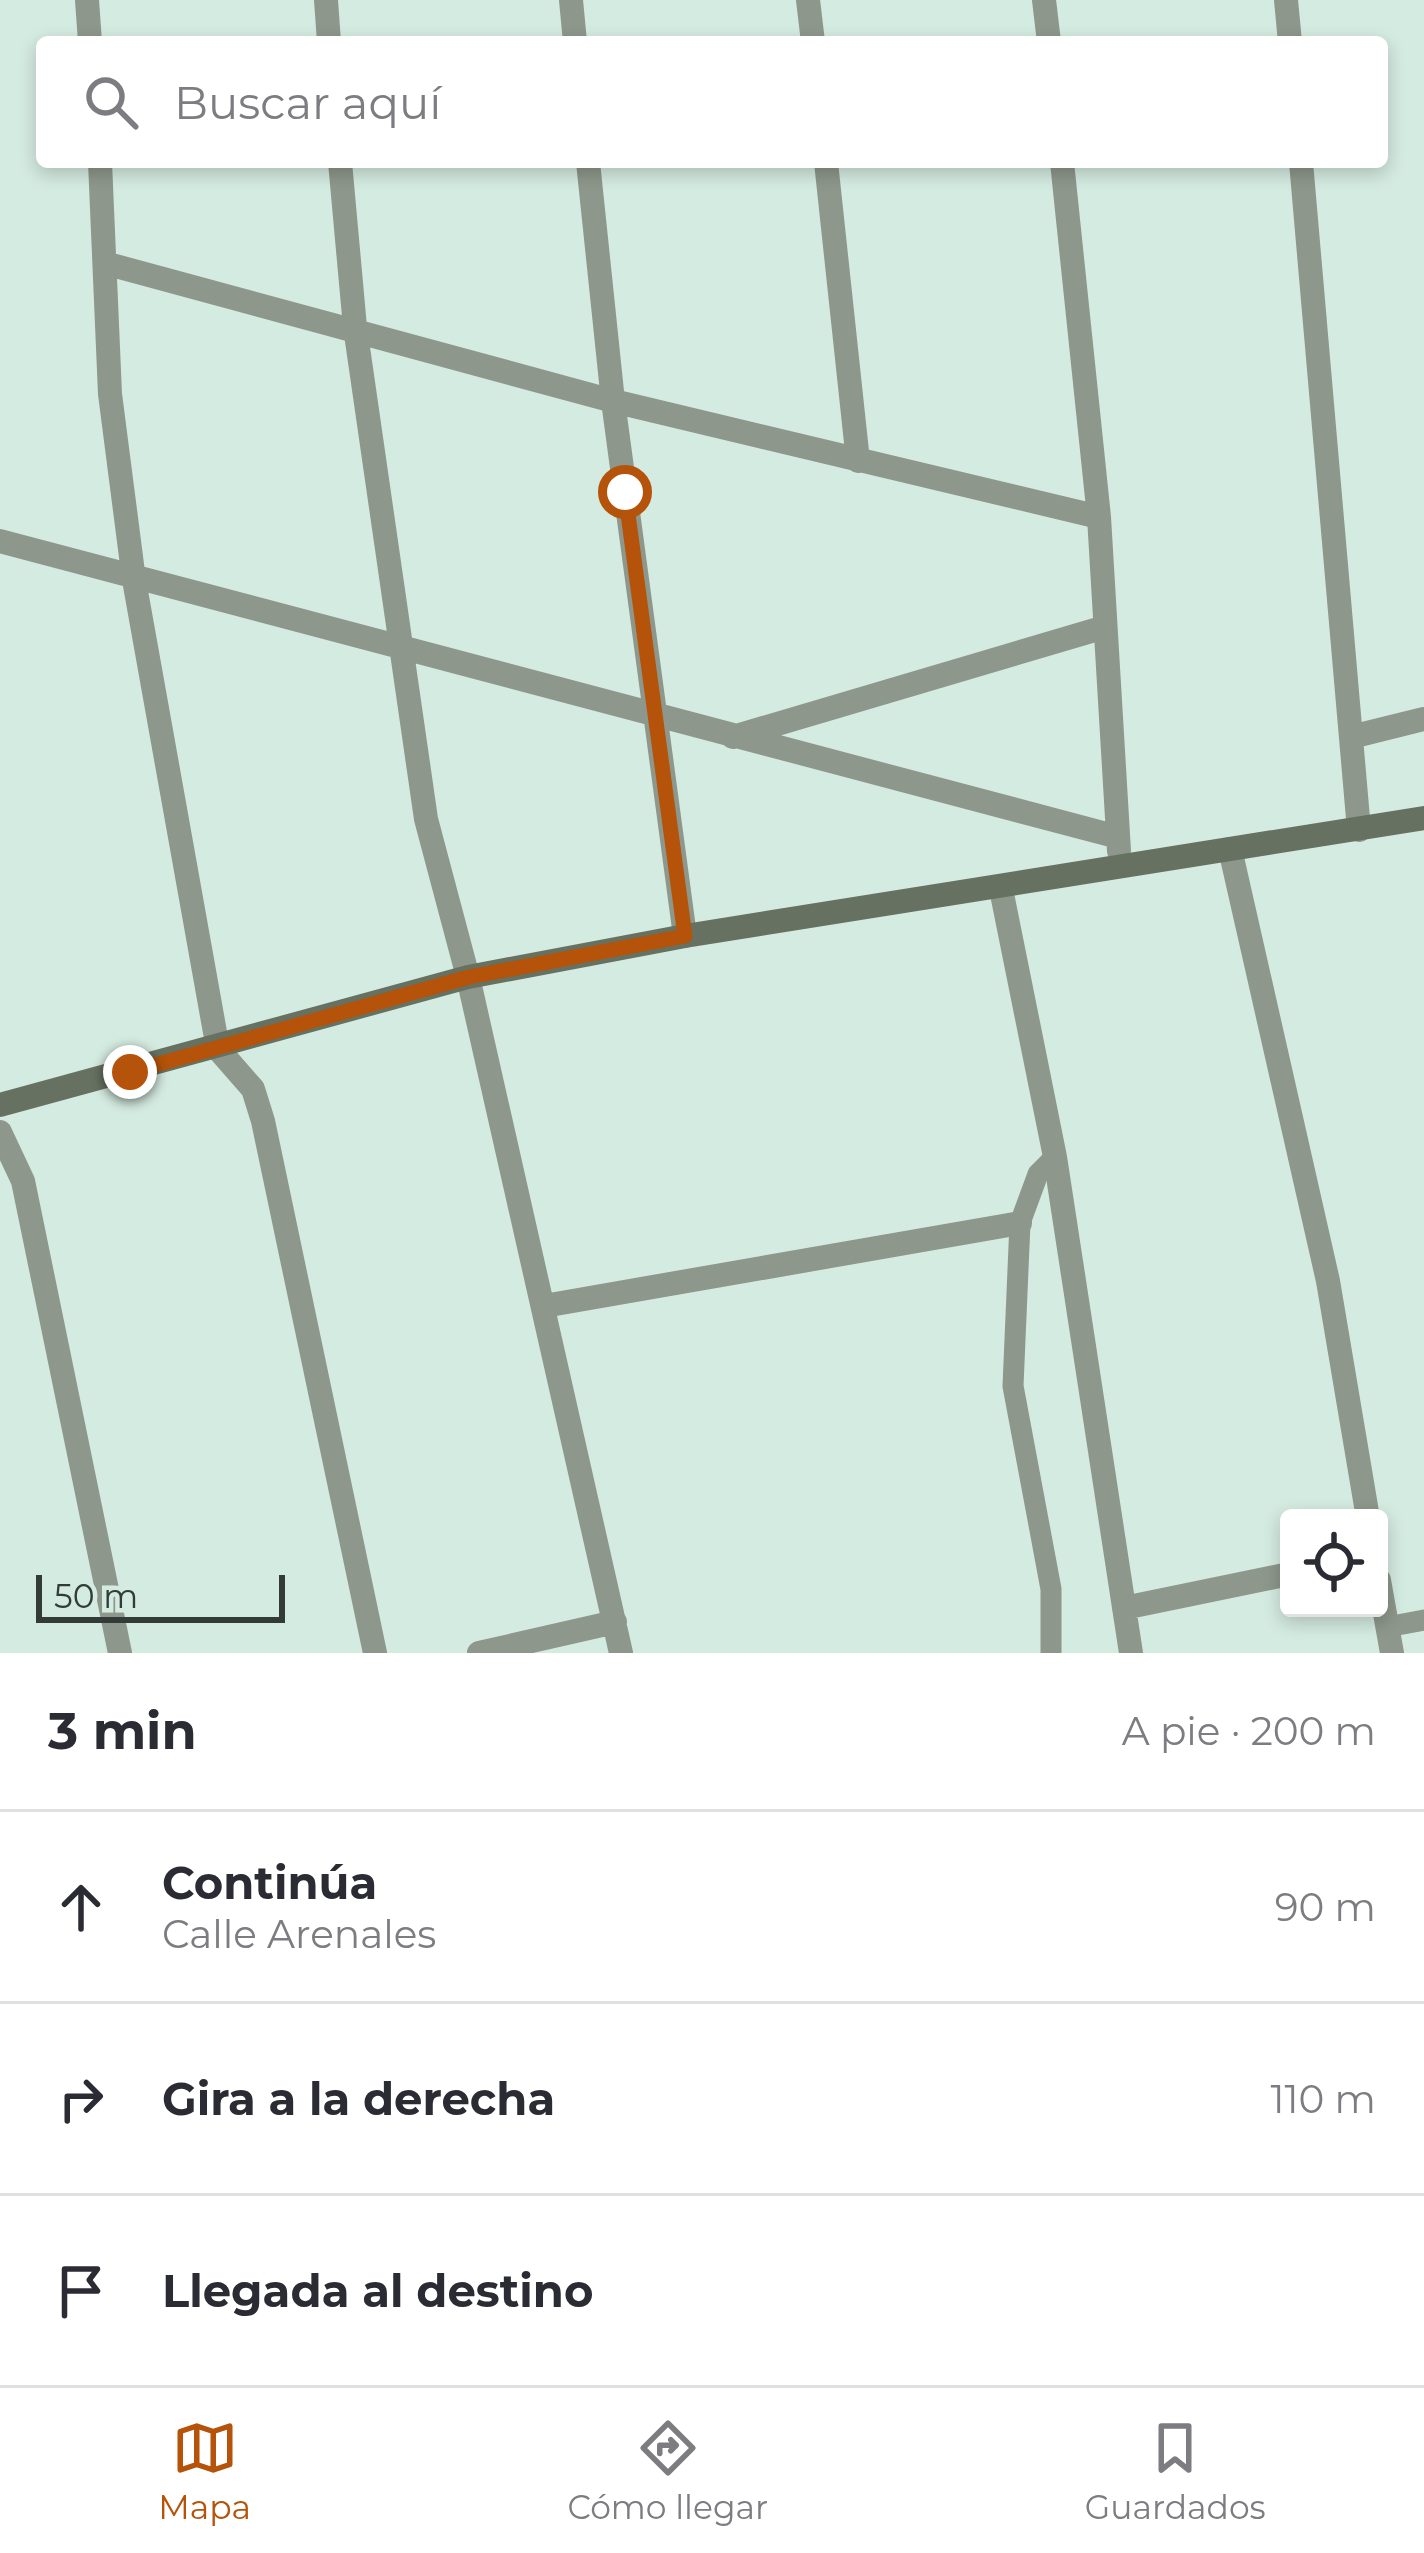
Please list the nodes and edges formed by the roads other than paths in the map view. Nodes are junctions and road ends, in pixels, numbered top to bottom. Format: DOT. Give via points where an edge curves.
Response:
graph roads {
  1 [pos="87,0"];
  2 [pos="326,0"];
  3 [pos="571,0"];
  4 [pos="808,0"];
  5 [pos="1044,0"];
  6 [pos="1286,0"];
  7 [pos="90,36"];
  8 [pos="329,36"];
  9 [pos="574,36"];
  10 [pos="812,36"];
  11 [pos="1048,36"];
  12 [pos="1289,36"];
  13 [pos="100,168"];
  14 [pos="341,168"];
  15 [pos="589,168"];
  16 [pos="827,168"];
  17 [pos="1062,168"];
  18 [pos="1301,168"];
  19 [pos="108,263"];
  20 [pos="355,327"];
  21 [pos="613,401"];
  22 [pos="858,461"];
  23 [pos="1099,517"];
  24 [pos="0,542"];
  25 [pos="134,580"];
  26 [pos="1105,627"];
  27 [pos="403,652"];
  28 [pos="656,717"];
  29 [pos="1424,719"];
  30 [pos="731,737"];
  31 [pos="1351,737"];
  32 [pos="1424,818"];
  33 [pos="1359,830"];
  34 [pos="1118,837"];
  35 [pos="1230,849"];
  36 [pos="1120,866"];
  37 [pos="1001,890"];
  38 [pos="685,936"];
  39 [pos="469,977"];
  40 [pos="218,1049"];
  41 [pos="0,1105"];
  42 [pos="0,1132"];
  43 [pos="1055,1157"];
  44 [pos="1020,1223"];
  45 [pos="544,1306"];
  46 [pos="1367,1509"];
  47 [pos="1280,1576"];
  48 [pos="1124,1608"];
  49 [pos="1385,1617"];
  50 [pos="1424,1620"];
  51 [pos="615,1622"];
  52 [pos="1387,1627"];
  53 [pos="120,1653"];
  54 [pos="375,1653"];
  55 [pos="478,1653"];
  56 [pos="621,1653"];
  57 [pos="1051,1653"];
  58 [pos="1131,1653"];
  59 [pos="1391,1653"];
  1 -- 7 [label="street"];
  2 -- 8 [label="street"];
  3 -- 9 [label="street"];
  4 -- 10 [label="street"];
  5 -- 11 [label="street"];
  6 -- 12 [label="street"];
  13 -- 19 [label="street"];
  14 -- 20 [label="street"];
  15 -- 21 [label="street"];
  16 -- 22 [label="street"];
  17 -- 23 [label="street"];
  18 -- 31 [label="street"];
  19 -- 20 [label="street"];
  19 -- 25 [label="street" via="110,394"];
  20 -- 21 [label="street"];
  20 -- 27 [label="street"];
  21 -- 22 [label="street"];
  21 -- 28 [label="street"];
  22 -- 23 [label="street"];
  23 -- 26 [label="street"];
  24 -- 25 [label="street"];
  25 -- 27 [label="street"];
  25 -- 40 [label="street"];
  26 -- 30 [label="street"];
  26 -- 34 [label="street"];
  27 -- 28 [label="street"];
  27 -- 39 [label="street" via="426,819"];
  28 -- 30 [label="street"];
  28 -- 38 [label="street"];
  29 -- 31 [label="street"];
  30 -- 34 [label="street"];
  31 -- 33 [label="street"];
  32 -- 33 [label="street"];
  33 -- 35 [label="street"];
  34 -- 36 [label="street"];
  35 -- 36 [label="street"];
  35 -- 46 [label="street" via="1328,1281"];
  36 -- 37 [label="street"];
  37 -- 38 [label="street"];
  37 -- 43 [label="street"];
  38 -- 39 [label="street"];
  39 -- 40 [label="street"];
  39 -- 45 [label="street"];
  40 -- 41 [label="street"];
  40 -- 54 [label="street" via="253,1089 263,1121"];
  42 -- 53 [label="street" via="23,1180"];
  43 -- 44 [label="lane" via="1028,1194"];
  43 -- 48 [label="street"];
  44 -- 45 [label="street"];
  44 -- 57 [label="lane" via="1013,1386 1051,1589"];
  45 -- 51 [label="street"];
  47 -- 48 [label="street"];
  48 -- 58 [label="street"];
  49 -- 52 [label="street"];
  50 -- 52 [label="lane"];
  51 -- 55 [label="street"];
  51 -- 56 [label="street"];
  52 -- 59 [label="street"];
}
